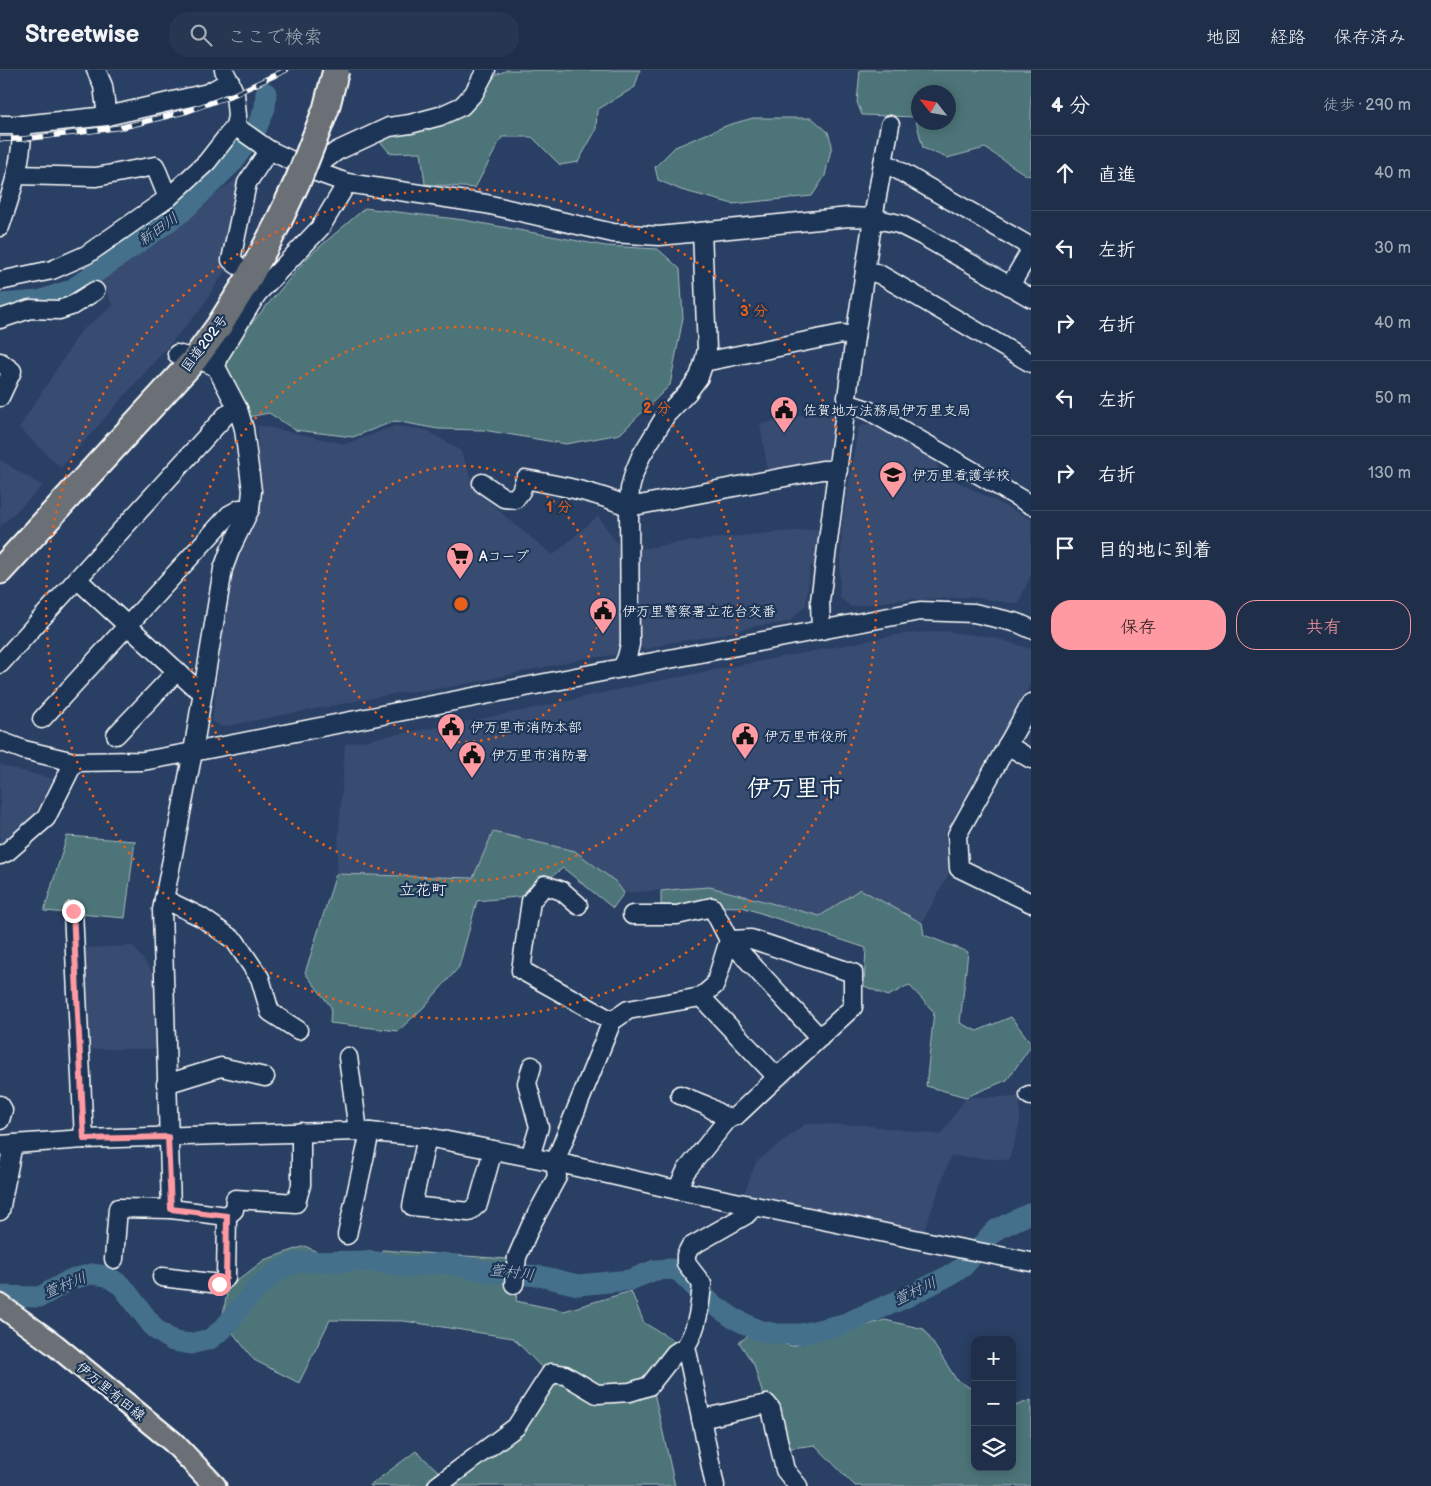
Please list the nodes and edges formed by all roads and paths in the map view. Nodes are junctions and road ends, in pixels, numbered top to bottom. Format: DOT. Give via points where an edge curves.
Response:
graph roads {
  1 [pos="96,70"];
  2 [pos="320,70"];
  3 [pos="336,70"];
  4 [pos="486,70"];
  5 [pos="227,75"];
  6 [pos="107,116"];
  7 [pos="0,125"];
  8 [pos="22,125"];
  9 [pos="890,125"];
  10 [pos="235,126"];
  11 [pos="265,147"];
  12 [pos="883,164"];
  13 [pos="311,170"];
  14 [pos="17,175"];
  15 [pos="347,183"];
  16 [pos="168,198"];
  17 [pos="4,204"];
  18 [pos="873,218"];
  19 [pos="270,223"];
  20 [pos="0,227"];
  21 [pos="702,232"];
  22 [pos="1031,249"];
  23 [pos="865,270"];
  24 [pos="0,281"];
  25 [pos="247,281"];
  26 [pos="1010,286"];
  27 [pos="95,291"];
  28 [pos="1031,298"];
  29 [pos="0,318"];
  30 [pos="855,337"];
  31 [pos="196,360"];
  32 [pos="0,362"];
  33 [pos="704,362"];
  34 [pos="1031,363"];
  35 [pos="0,397"];
  36 [pos="846,403"];
  37 [pos="238,410"];
  38 [pos="838,470"];
  39 [pos="482,483"];
  40 [pos="1031,505"];
  41 [pos="629,507"];
  42 [pos="250,509"];
  43 [pos="0,546"];
  44 [pos="0,571"];
  45 [pos="77,580"];
  46 [pos="128,626"];
  47 [pos="1031,629"];
  48 [pos="821,630"];
  49 [pos="0,664"];
  50 [pos="622,668"];
  51 [pos="176,671"];
  52 [pos="202,691"];
  53 [pos="1031,703"];
  54 [pos="42,719"];
  55 [pos="116,735"];
  56 [pos="0,740"];
  57 [pos="1007,745"];
  58 [pos="193,752"];
  59 [pos="1031,759"];
  60 [pos="74,762"];
  61 [pos="0,855"];
  62 [pos="164,899"];
  63 [pos="1031,903"];
  64 [pos="578,905"];
  65 [pos="73,911"];
  66 [pos="632,915"];
  67 [pos="729,940"];
  68 [pos="701,998"];
  69 [pos="612,1021"];
  70 [pos="298,1030"];
  71 [pos="820,1038"];
  72 [pos="348,1057"];
  73 [pos="532,1066"];
  74 [pos="265,1077"];
  75 [pos="777,1077"];
  76 [pos="166,1084"];
  77 [pos="680,1095"];
  78 [pos="0,1105"];
  79 [pos="728,1119"];
  80 [pos="0,1120"];
  81 [pos="364,1131"];
  82 [pos="301,1132"];
  83 [pos="168,1137"];
  84 [pos="427,1137"];
  85 [pos="84,1139"];
  86 [pos="7,1145"];
  87 [pos="493,1150"];
  88 [pos="530,1157"];
  89 [pos="555,1162"];
  90 [pos="677,1190"];
  91 [pos="755,1206"];
  92 [pos="171,1209"];
  93 [pos="0,1211"];
  94 [pos="227,1216"];
  95 [pos="347,1235"];
  96 [pos="114,1259"];
  97 [pos="1031,1262"];
  98 [pos="162,1277"];
  99 [pos="514,1284"];
  100 [pos="0,1305"];
  101 [pos="686,1346"];
  102 [pos="701,1419"];
  103 [pos="215,1486"];
  104 [pos="437,1486"];
  105 [pos="715,1486"];
  106 [pos="798,1486"];
  1 -- 6 [label="street" via="103,86"];
  2 -- 19 [label="highway, 国道202号" via="306,123 283,178"];
  3 -- 19 [label="highway, 国道202号, bridge" via="326,108 299,178"];
  4 -- 13 [label="street" via="474,93 462,106 440,116 389,127 337,150"];
  5 -- 6 [label="street" via="208,93"];
  5 -- 10 [label="street" via="235,94"];
  6 -- 8 [label="street"];
  7 -- 8 [label="street"];
  8 -- 14 [label="street"];
  9 -- 12 [label="street"];
  10 -- 11 [label="street"];
  10 -- 16 [label="street" via="207,162"];
  11 -- 13 [label="street"];
  11 -- 25 [label="street" via="247,183 231,260"];
  12 -- 18 [label="street"];
  12 -- 22 [label="street" via="892,166"];
  13 -- 15 [label="street"];
  14 -- 16 [label="street" via="96,177 155,166"];
  14 -- 17 [label="street"];
  15 -- 21 [label="street" via="486,204 613,233 659,236"];
  15 -- 25 [label="street" via="320,228"];
  16 -- 24 [label="street" via="86,255 52,270"];
  17 -- 20 [label="street"];
  18 -- 21 [label="street" via="849,217"];
  18 -- 23 [label="street"];
  18 -- 26 [label="street" via="899,224 922,235"];
  19 -- 25 [label="highway, 国道202号"];
  21 -- 33 [label="street" via="707,349"];
  22 -- 26 [label="street"];
  23 -- 30 [label="street"];
  23 -- 34 [label="street" via="878,274"];
  25 -- 31 [label="highway, 国道202号"];
  26 -- 28 [label="street"];
  27 -- 29 [label="street" via="59,310 30,310"];
  30 -- 33 [label="street" via="842,334"];
  30 -- 36 [label="street"];
  31 -- 37 [label="street"];
  31 -- 43 [label="highway, 国道202号"];
  31 -- 44 [label="highway, 国道202号"];
  32 -- 35 [label="street" via="12,370"];
  33 -- 41 [label="street" via="699,377 666,415 641,456 630,489"];
  36 -- 38 [label="street"];
  36 -- 40 [label="street" via="868,410"];
  37 -- 42 [label="street" via="244,429 252,491"];
  37 -- 45 [label="street" via="226,414"];
  38 -- 41 [label="street" via="822,470"];
  38 -- 48 [label="street" via="820,600"];
  39 -- 41 [label="street" via="504,498 515,499 525,479 573,488"];
  41 -- 50 [label="street" via="630,644"];
  42 -- 46 [label="street" via="240,509 229,516"];
  42 -- 52 [label="street" via="223,569"];
  45 -- 46 [label="street"];
  45 -- 49 [label="street"];
  46 -- 51 [label="street"];
  46 -- 54 [label="street"];
  47 -- 48 [label="street" via="974,612 920,611"];
  48 -- 50 [label="street"];
  50 -- 58 [label="street"];
  51 -- 52 [label="street"];
  51 -- 55 [label="street"];
  52 -- 58 [label="street"];
  53 -- 57 [label="street"];
  56 -- 60 [label="street" via="24,750"];
  57 -- 59 [label="street"];
  57 -- 63 [label="street" via="956,835 960,868"];
  58 -- 60 [label="street" via="143,761"];
  58 -- 62 [label="street"];
  60 -- 61 [label="street" via="46,818"];
  62 -- 70 [label="street" via="201,917 235,941 260,978 270,1012"];
  62 -- 76 [label="street"];
  64 -- 69 [label="street" via="562,891 545,885 531,901 521,970"];
  65 -- 85 [label="street"];
  66 -- 67 [label="street" via="677,915 712,907"];
  67 -- 68 [label="street" via="715,985"];
  67 -- 71 [label="street"];
  67 -- 71 [label="street" via="751,939 854,974 853,1007"];
  68 -- 69 [label="street" via="628,1010"];
  68 -- 75 [label="street"];
  69 -- 89 [label="street"];
  71 -- 75 [label="street"];
  72 -- 81 [label="street"];
  73 -- 88 [label="street" via="527,1083 539,1127"];
  74 -- 76 [label="street" via="222,1067"];
  75 -- 79 [label="street" via="736,1116"];
  76 -- 83 [label="street"];
  77 -- 79 [label="street"];
  78 -- 80 [label="street" via="3,1110"];
  79 -- 90 [label="street" via="686,1171"];
  81 -- 82 [label="street"];
  81 -- 84 [label="street"];
  81 -- 95 [label="street"];
  82 -- 83 [label="street"];
  82 -- 94 [label="street" via="301,1185 296,1203 235,1199 234,1210"];
  83 -- 85 [label="street"];
  83 -- 92 [label="street"];
  84 -- 87 [label="street"];
  84 -- 87 [label="street" via="412,1206 469,1212 478,1204"];
  85 -- 86 [label="street"];
  86 -- 93 [label="street"];
  87 -- 88 [label="street"];
  88 -- 89 [label="street"];
  89 -- 90 [label="street"];
  89 -- 99 [label="street" via="557,1177 517,1257"];
  90 -- 91 [label="street"];
  91 -- 97 [label="street"];
  91 -- 101 [label="street" via="746,1215 690,1247 686,1255 686,1263 702,1284 693,1336"];
  92 -- 94 [label="street"];
  92 -- 96 [label="street" via="118,1208"];
  94 -- 98 [label="street" via="226,1278 219,1284"];
  100 -- 103 [label="main road, 伊万里有田線" via="55,1344 173,1442"];
  101 -- 102 [label="street"];
  101 -- 104 [label="street" via="675,1353 649,1386 630,1392 597,1394 566,1375 551,1373 516,1427"];
  102 -- 105 [label="street"];
  102 -- 106 [label="street" via="767,1404 772,1409 785,1470"];
}
